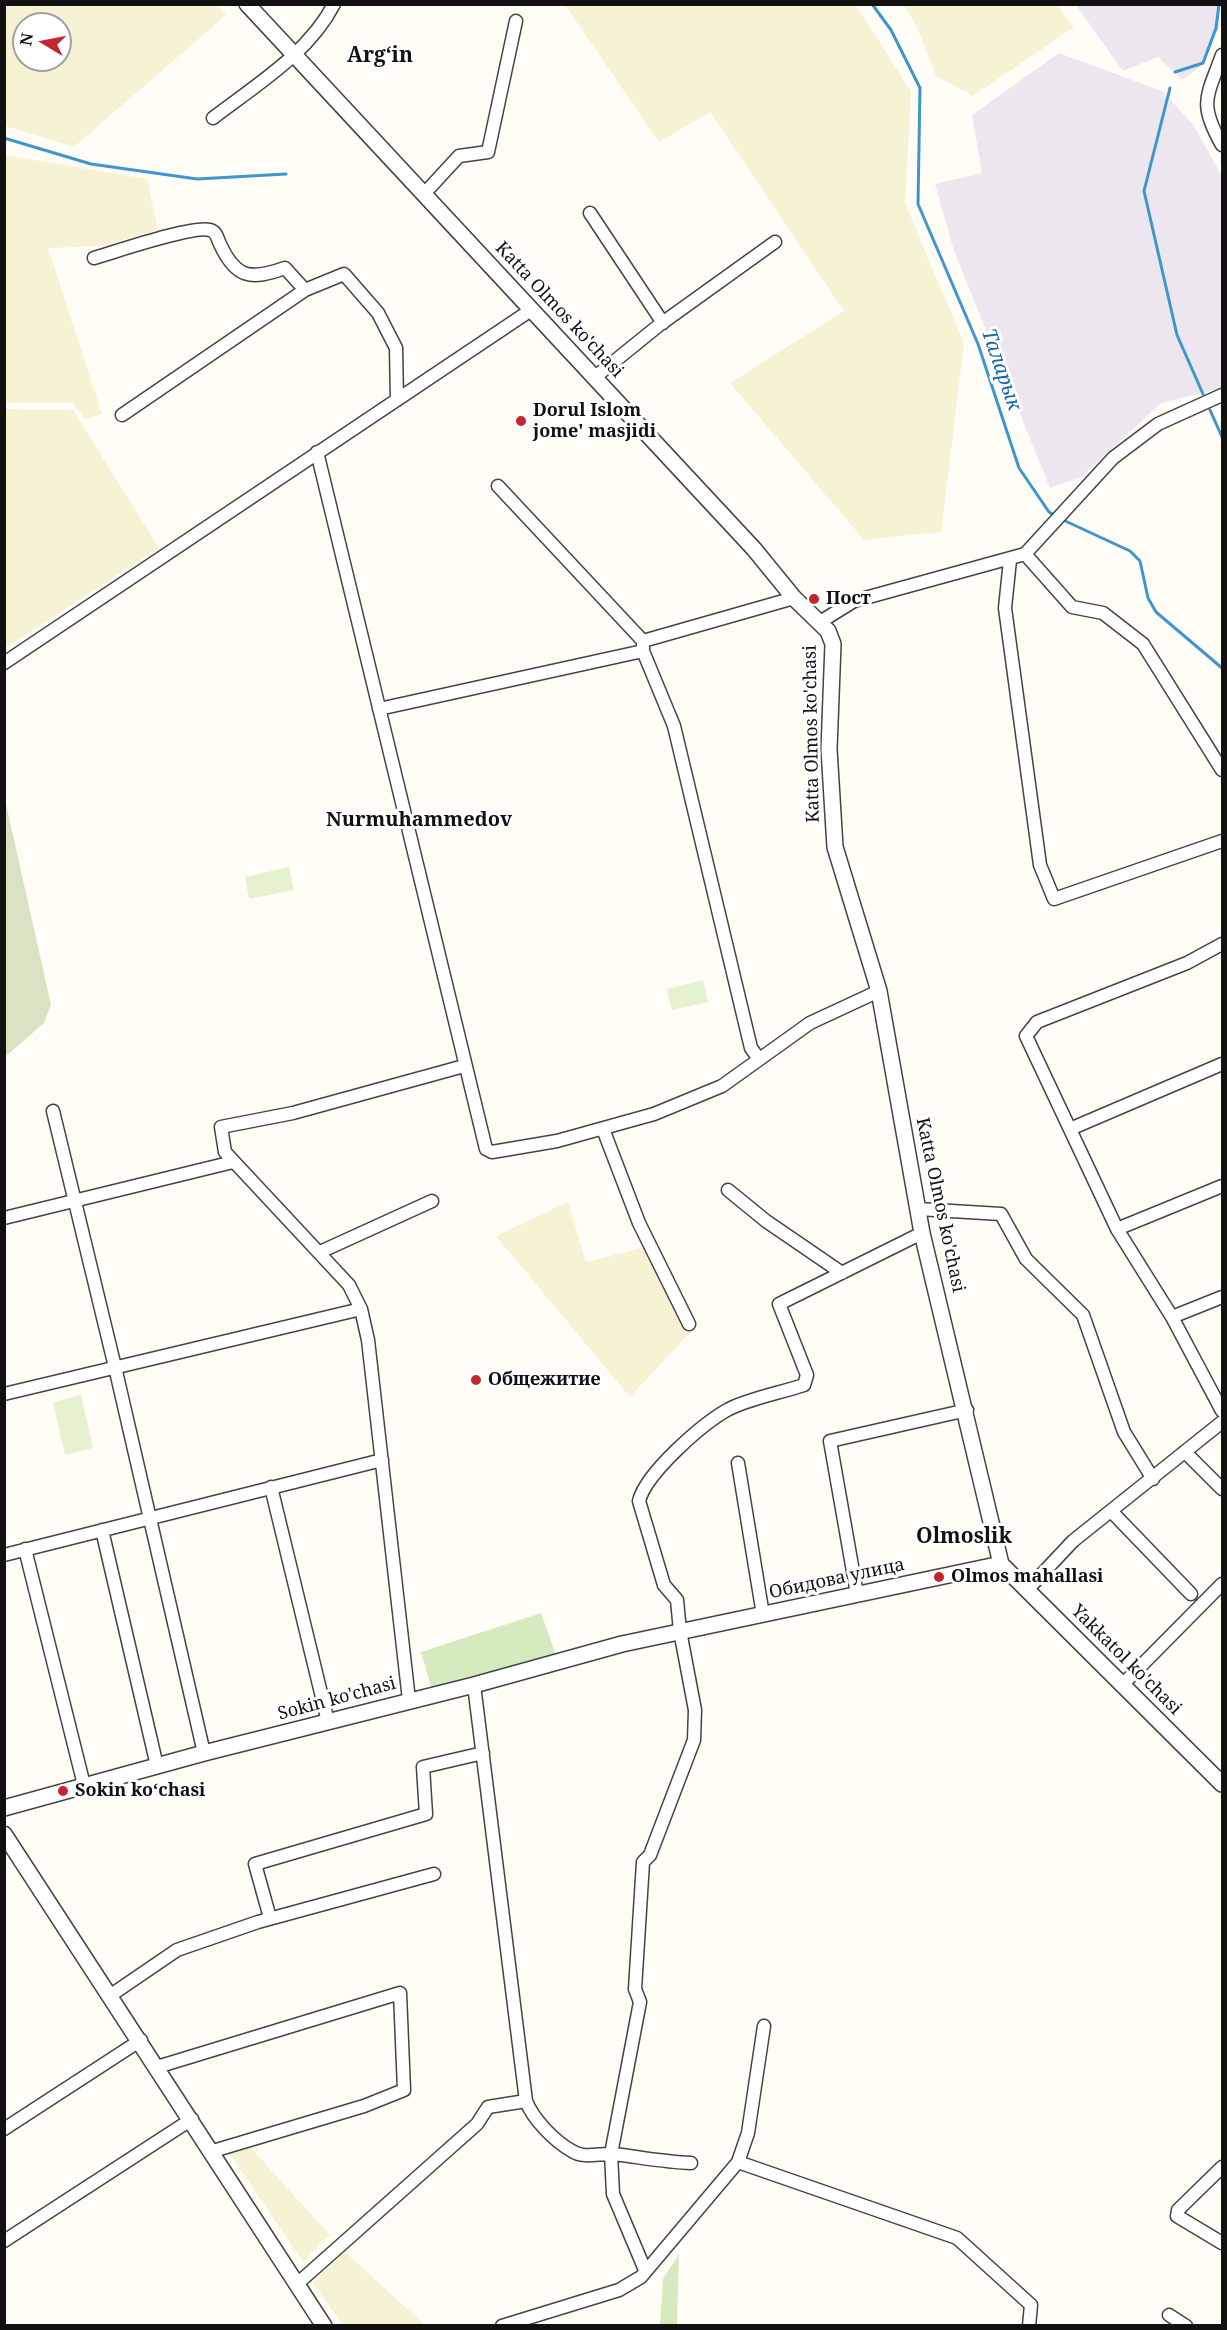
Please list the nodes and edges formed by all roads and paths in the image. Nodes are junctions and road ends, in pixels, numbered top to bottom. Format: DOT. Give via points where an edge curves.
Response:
graph roads {
  1 [pos="247,4"];
  2 [pos="334,4"];
  3 [pos="516,21"];
  4 [pos="294,53"];
  5 [pos="1222,55"];
  6 [pos="213,118"];
  7 [pos="1222,145"];
  8 [pos="424,194"];
  9 [pos="590,213"];
  10 [pos="775,242"];
  11 [pos="94,258"];
  12 [pos="305,290"];
  13 [pos="531,310"];
  14 [pos="663,323"];
  15 [pos="595,377"];
  16 [pos="1222,395"];
  17 [pos="397,400"];
  18 [pos="122,415"];
  19 [pos="317,452"];
  20 [pos="498,486"];
  21 [pos="1025,554"];
  22 [pos="1010,560"];
  23 [pos="794,598"];
  24 [pos="820,622"];
  25 [pos="643,646"];
  26 [pos="4,663"];
  27 [pos="379,709"];
  28 [pos="1222,770"];
  29 [pos="1222,841"];
  30 [pos="1222,944"];
  31 [pos="879,991"];
  32 [pos="759,1059"];
  33 [pos="1222,1064"];
  34 [pos="464,1066"];
  35 [pos="53,1111"];
  36 [pos="603,1129"];
  37 [pos="1070,1129"];
  38 [pos="233,1162"];
  39 [pos="1222,1186"];
  40 [pos="729,1190"];
  41 [pos="432,1201"];
  42 [pos="74,1202"];
  43 [pos="918,1209"];
  44 [pos="4,1218"];
  45 [pos="1117,1229"];
  46 [pos="922,1233"];
  47 [pos="320,1252"];
  48 [pos="842,1273"];
  49 [pos="1222,1297"];
  50 [pos="361,1309"];
  51 [pos="1172,1317"];
  52 [pos="689,1324"];
  53 [pos="115,1367"];
  54 [pos="4,1394"];
  55 [pos="967,1410"];
  56 [pos="1222,1411"];
  57 [pos="1222,1422"];
  58 [pos="1185,1452"];
  59 [pos="382,1460"];
  60 [pos="738,1463"];
  61 [pos="1153,1479"];
  62 [pos="271,1487"];
  63 [pos="1222,1489"];
  64 [pos="1112,1511"];
  65 [pos="150,1518"];
  66 [pos="102,1530"];
  67 [pos="25,1549"];
  68 [pos="4,1555"];
  69 [pos="1001,1564"];
  70 [pos="1222,1584"];
  71 [pos="1027,1590"];
  72 [pos="857,1594"];
  73 [pos="1191,1594"];
  74 [pos="763,1615"];
  75 [pos="680,1631"];
  76 [pos="1123,1684"];
  77 [pos="474,1685"];
  78 [pos="409,1700"];
  79 [pos="328,1722"];
  80 [pos="204,1753"];
  81 [pos="483,1753"];
  82 [pos="157,1766"];
  83 [pos="1222,1784"];
  84 [pos="84,1785"];
  85 [pos="4,1808"];
  86 [pos="4,1834"];
  87 [pos="434,1874"];
  88 [pos="270,1918"];
  89 [pos="111,1995"];
  90 [pos="764,2026"];
  91 [pos="141,2040"];
  92 [pos="157,2067"];
  93 [pos="526,2101"];
  94 [pos="192,2119"];
  95 [pos="4,2128"];
  96 [pos="213,2151"];
  97 [pos="611,2154"];
  98 [pos="738,2162"];
  99 [pos="691,2163"];
  100 [pos="1222,2167"];
  101 [pos="4,2241"];
  102 [pos="1222,2242"];
  103 [pos="645,2270"];
  104 [pos="297,2284"];
  105 [pos="1169,2315"];
  106 [pos="324,2325"];
  107 [pos="502,2325"];
  108 [pos="1029,2325"];
  109 [pos="1186,2325"];
  1 -- 4 [label="street, Katta Olmos ko'chasi"];
  2 -- 4 [label="street" via="322,28"];
  3 -- 8 [label="street" via="488,152 459,156"];
  4 -- 6 [label="street"];
  4 -- 8 [label="street, Katta Olmos ko'chasi"];
  5 -- 7 [label="street" via="1206,110"];
  8 -- 13 [label="street, Katta Olmos ko'chasi"];
  9 -- 14 [label="street"];
  10 -- 14 [label="street"];
  11 -- 12 [label="street" via="168,236 208,230 216,233 235,270 244,275 263,276 285,268"];
  12 -- 17 [label="street" via="344,274 378,313 396,348"];
  12 -- 18 [label="street"];
  13 -- 15 [label="street, Katta Olmos ko'chasi"];
  13 -- 17 [label="street"];
  14 -- 15 [label="street"];
  15 -- 23 [label="street, Katta Olmos ko'chasi" via="754,549"];
  16 -- 21 [label="street" via="1158,424 1113,458"];
  17 -- 19 [label="street"];
  19 -- 26 [label="street" via="234,512"];
  19 -- 27 [label="street"];
  20 -- 25 [label="street"];
  21 -- 22 [label="street"];
  21 -- 28 [label="street" via="1072,607 1103,613 1143,644"];
  22 -- 24 [label="street" via="854,601"];
  22 -- 29 [label="street" via="1005,608 1040,864 1054,899"];
  23 -- 24 [label="street, Katta Olmos ko'chasi"];
  23 -- 25 [label="street"];
  24 -- 31 [label="street, Katta Olmos ko'chasi" via="833,644 829,749 835,847"];
  25 -- 27 [label="street"];
  25 -- 32 [label="street" via="674,726 751,1048"];
  27 -- 34 [label="street"];
  30 -- 37 [label="street" via="1187,963 1037,1022 1026,1036"];
  31 -- 32 [label="street" via="810,1023"];
  31 -- 43 [label="street, Katta Olmos ko'chasi"];
  32 -- 36 [label="street" via="722,1086 654,1114"];
  33 -- 37 [label="street"];
  34 -- 36 [label="street" via="483,1146 492,1152 557,1142"];
  34 -- 38 [label="street" via="293,1113 221,1127 225,1152"];
  35 -- 42 [label="street"];
  36 -- 52 [label="street" via="639,1223"];
  37 -- 45 [label="street"];
  38 -- 42 [label="street"];
  38 -- 47 [label="street"];
  39 -- 45 [label="street"];
  40 -- 48 [label="street" via="766,1221"];
  41 -- 47 [label="street"];
  42 -- 44 [label="street"];
  42 -- 53 [label="street"];
  43 -- 46 [label="street, Katta Olmos ko'chasi"];
  43 -- 61 [label="street" via="1001,1214 1026,1259 1083,1315 1124,1432"];
  45 -- 51 [label="street"];
  46 -- 48 [label="street"];
  46 -- 55 [label="street, Katta Olmos ko'chasi"];
  47 -- 50 [label="street" via="349,1285"];
  48 -- 75 [label="street" via="779,1304 807,1375 804,1385 729,1410 664,1459 641,1492 639,1501 664,1585 677,1600"];
  49 -- 51 [label="street"];
  50 -- 53 [label="street"];
  50 -- 59 [label="street"];
  51 -- 56 [label="street"];
  53 -- 54 [label="street"];
  53 -- 65 [label="street"];
  55 -- 69 [label="street, Katta Olmos ko'chasi"];
  55 -- 72 [label="street" via="830,1441"];
  57 -- 58 [label="street"];
  58 -- 61 [label="street"];
  58 -- 63 [label="street"];
  59 -- 62 [label="street"];
  59 -- 78 [label="street"];
  60 -- 74 [label="street"];
  61 -- 64 [label="street"];
  62 -- 65 [label="street"];
  62 -- 79 [label="street"];
  64 -- 71 [label="street" via="1073,1541"];
  64 -- 73 [label="street"];
  65 -- 66 [label="street"];
  65 -- 80 [label="street"];
  66 -- 67 [label="street"];
  66 -- 82 [label="street"];
  67 -- 68 [label="street"];
  67 -- 84 [label="street"];
  69 -- 71 [label="street, Yakkatol ko'chasi"];
  69 -- 72 [label="street, Обидова улица"];
  70 -- 76 [label="street"];
  71 -- 76 [label="street, Yakkatol ko'chasi"];
  72 -- 74 [label="street, Обидова улица"];
  74 -- 75 [label="street, Обидова улица"];
  75 -- 77 [label="street, Sokin ko'chasi"];
  75 -- 97 [label="street" via="695,1710 694,1740 650,1855 643,1862 635,1989 640,2002"];
  76 -- 83 [label="street, Yakkatol ko'chasi"];
  77 -- 78 [label="street, Sokin ko'chasi"];
  77 -- 81 [label="street"];
  78 -- 79 [label="street, Sokin ko'chasi"];
  79 -- 80 [label="street, Sokin ko'chasi"];
  80 -- 82 [label="street, Sokin ko'chasi"];
  81 -- 88 [label="street" via="423,1767 426,1814 255,1864"];
  81 -- 93 [label="street"];
  82 -- 84 [label="street, Sokin ko'chasi"];
  84 -- 85 [label="street, Sokin ko'chasi"];
  86 -- 89 [label="street"];
  87 -- 88 [label="street"];
  88 -- 89 [label="street" via="177,1950"];
  89 -- 91 [label="street"];
  90 -- 98 [label="street" via="748,2133"];
  91 -- 92 [label="street"];
  91 -- 95 [label="street"];
  92 -- 94 [label="street"];
  92 -- 96 [label="street" via="400,1993 404,2090 364,2106"];
  93 -- 97 [label="street" via="531,2115 572,2152 586,2156"];
  93 -- 104 [label="street" via="488,2107 477,2124"];
  94 -- 96 [label="street"];
  94 -- 101 [label="street"];
  96 -- 104 [label="street"];
  97 -- 99 [label="street" via="654,2162"];
  97 -- 103 [label="street" via="613,2194"];
  98 -- 103 [label="street"];
  98 -- 108 [label="street" via="957,2238 1031,2305"];
  100 -- 102 [label="street" via="1178,2210 1177,2217"];
  103 -- 107 [label="street" via="641,2277 619,2290"];
  104 -- 106 [label="street"];
  105 -- 109 [label="street"];
}
